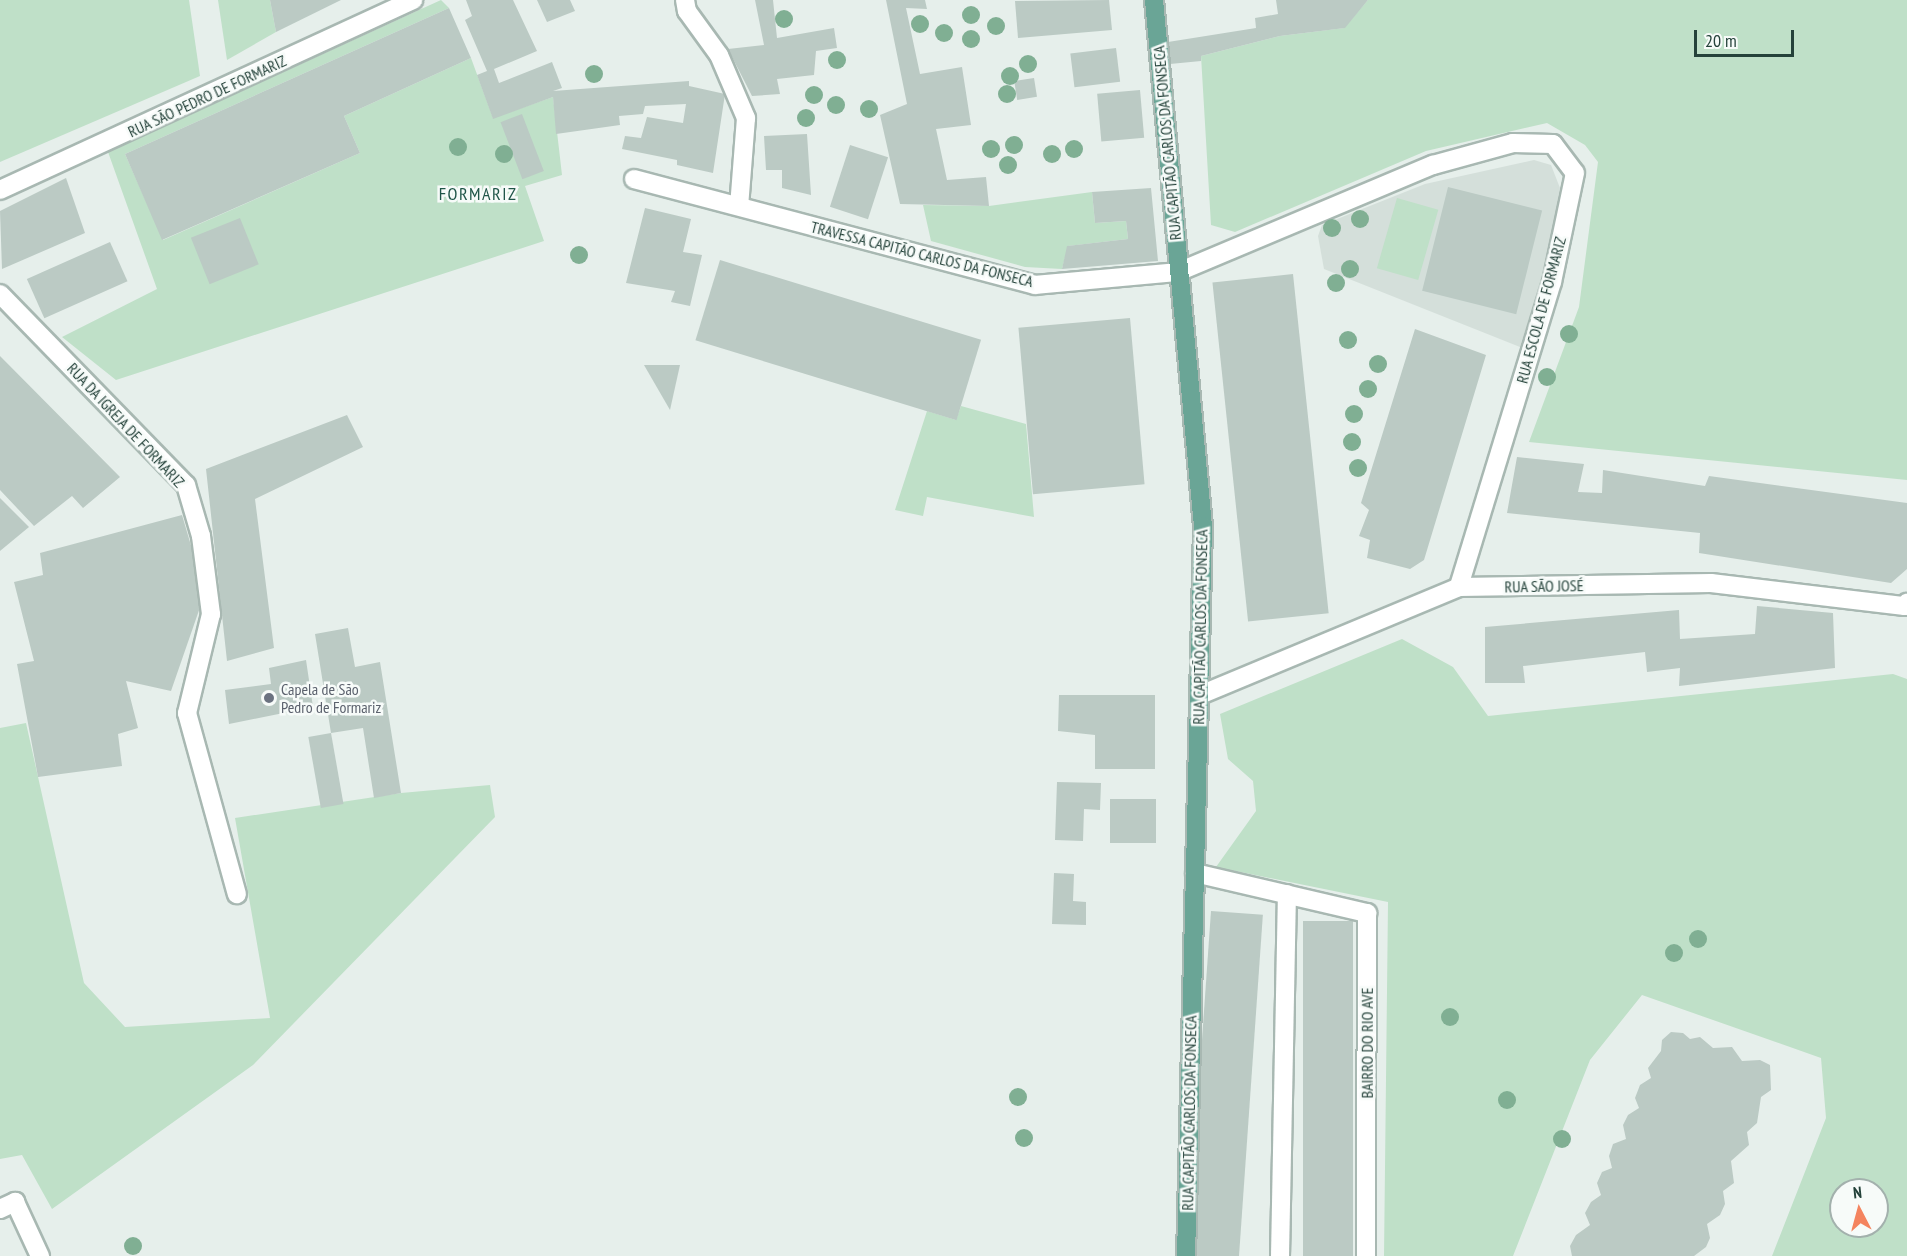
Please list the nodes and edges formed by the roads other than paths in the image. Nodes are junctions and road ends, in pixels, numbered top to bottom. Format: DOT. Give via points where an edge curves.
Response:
graph roads {
  1 [pos="413,0"];
  2 [pos="685,0"];
  3 [pos="1154,0"];
  4 [pos="634,179"];
  5 [pos="0,190"];
  6 [pos="739,206"];
  7 [pos="1178,272"];
  8 [pos="0,294"];
  9 [pos="1459,587"];
  10 [pos="1907,603"];
  11 [pos="1200,695"];
  12 [pos="1195,873"];
  13 [pos="237,894"];
  14 [pos="1287,894"];
  15 [pos="0,1209"];
  16 [pos="40,1256"];
  17 [pos="1186,1256"];
  18 [pos="1280,1256"];
  19 [pos="1366,1256"];
  1 -- 5 [label="street, RUA SÃO PEDRO DE FORMARIZ"];
  2 -- 6 [label="street" via="687,11 719,55 746,118"];
  3 -- 7 [label="main road, RUA CAPITÃO CARLOS DA FONSECA"];
  4 -- 6 [label="street, TRAVESSA CAPITÃO CARLOS DA FONSECA"];
  6 -- 7 [label="street, TRAVESSA CAPITÃO CARLOS DA FONSECA" via="1035,285"];
  7 -- 9 [label="street, RUA ESCOLA DE FORMARIZ" via="1433,165 1512,143 1553,144 1575,173 1552,282"];
  7 -- 11 [label="main road, RUA CAPITÃO CARLOS DA FONSECA" via="1203,526"];
  8 -- 13 [label="street, RUA DA IGREJA DE FORMARIZ" via="186,485 201,536 211,614 187,713"];
  9 -- 10 [label="street, RUA SÃO JOSÉ" via="1711,583 1905,606"];
  9 -- 11 [label="street, RUA SÃO JOSÉ"];
  11 -- 12 [label="main road, RUA CAPITÃO CARLOS DA FONSECA"];
  12 -- 14 [label="street, BAIRRO DO RIO AVE"];
  12 -- 17 [label="main road, RUA CAPITÃO CARLOS DA FONSECA"];
  14 -- 18 [label="street"];
  14 -- 19 [label="street, BAIRRO DO RIO AVE" via="1367,913"];
  15 -- 16 [label="street" via="15,1202"];
}
